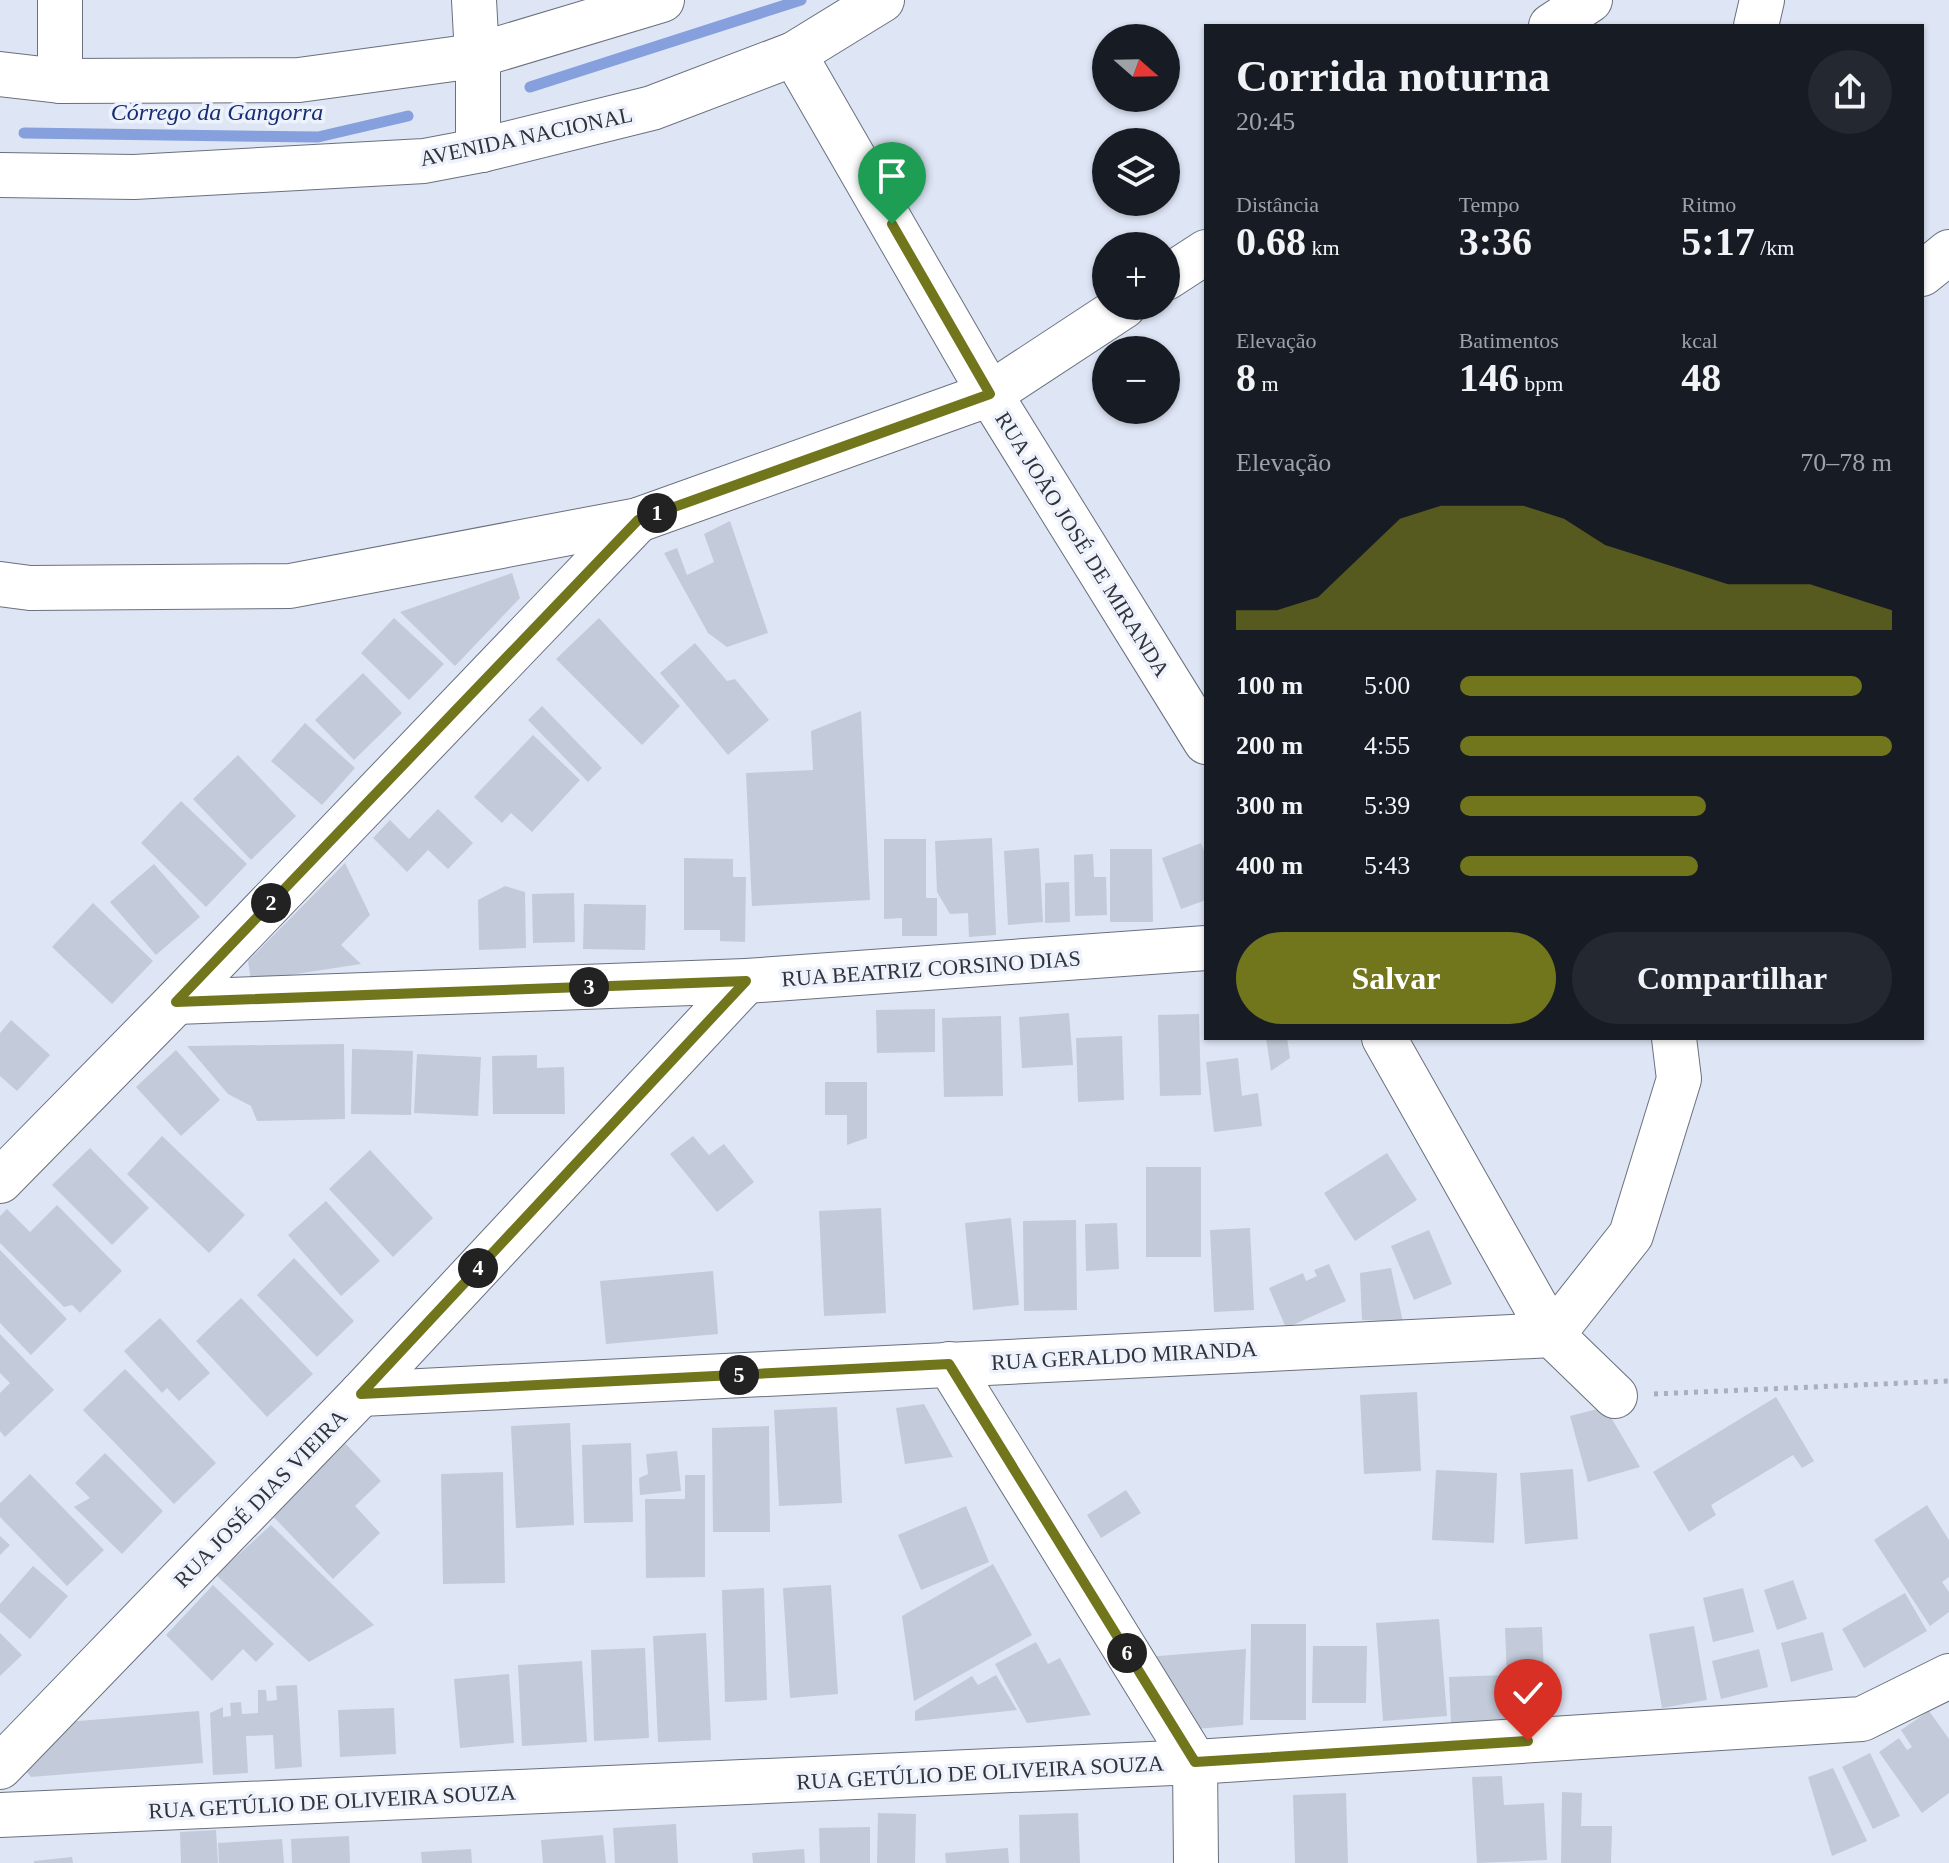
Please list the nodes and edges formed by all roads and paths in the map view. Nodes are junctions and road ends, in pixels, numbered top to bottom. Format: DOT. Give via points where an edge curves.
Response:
graph roads {
  1 [pos="60,0"];
  2 [pos="474,0"];
  3 [pos="662,0"];
  4 [pos="882,0"];
  5 [pos="1590,0"];
  6 [pos="1762,0"];
  7 [pos="1554,24"];
  8 [pos="1756,24"];
  9 [pos="794,54"];
  10 [pos="477,65"];
  11 [pos="0,74"];
  12 [pos="60,81"];
  13 [pos="480,142"];
  14 [pos="0,175"];
  15 [pos="1949,252"];
  16 [pos="1204,253"];
  17 [pos="1180,269"];
  18 [pos="1924,272"];
  19 [pos="1103,320"];
  20 [pos="990,394"];
  21 [pos="638,520"];
  22 [pos="10,597"];
  23 [pos="1204,739"];
  24 [pos="1204,948"];
  25 [pos="746,981"];
  26 [pos="176,1002"];
  27 [pos="1385,1040"];
  28 [pos="1674,1040"];
  29 [pos="0,1181"];
  30 [pos="1552,1335"];
  31 [pos="949,1364"];
  32 [pos="1949,1381"];
  33 [pos="361,1394"];
  34 [pos="1615,1396"];
  35 [pos="1949,1676"];
  36 [pos="1195,1762"];
  37 [pos="0,1767"];
  38 [pos="0,1815"];
  39 [pos="1196,1863"];
  1 -- 12 [label="street"];
  2 -- 10 [label="street"];
  3 -- 10 [label="street"];
  4 -- 9 [label="street, AVENIDA NACIONAL"];
  5 -- 7 [label="street"];
  6 -- 8 [label="street"];
  9 -- 13 [label="street, AVENIDA NACIONAL" via="652,108"];
  9 -- 20 [label="street, RUA JOÃO JOSÉ DE MIRANDA"];
  10 -- 12 [label="street" via="299,80"];
  10 -- 13 [label="street"];
  11 -- 12 [label="street"];
  13 -- 14 [label="street, AVENIDA NACIONAL" via="424,161 134,177"];
  15 -- 18 [label="street"];
  16 -- 17 [label="street"];
  19 -- 20 [label="street"];
  20 -- 21 [label="street"];
  20 -- 23 [label="street, RUA JOÃO JOSÉ DE MIRANDA"];
  21 -- 22 [label="street" via="290,586"];
  21 -- 26 [label="street"];
  24 -- 25 [label="street, RUA BEATRIZ CORSINO DIAS"];
  25 -- 26 [label="street, RUA BEATRIZ CORSINO DIAS"];
  25 -- 33 [label="street, RUA JOSÉ DIAS VIEIRA"];
  26 -- 29 [label="street"];
  27 -- 30 [label="street"];
  28 -- 30 [label="street" via="1679,1079 1631,1235"];
  30 -- 31 [label="street, RUA GERALDO MIRANDA"];
  30 -- 34 [label="street"];
  31 -- 33 [label="street, RUA GERALDO MIRANDA"];
  31 -- 36 [label="street"];
  32 -- 34 [label="path"];
  33 -- 37 [label="street, RUA JOSÉ DIAS VIEIRA"];
  35 -- 36 [label="street, RUA GETÚLIO DE OLIVEIRA SOUZA" via="1862,1719"];
  36 -- 38 [label="street, RUA GETÚLIO DE OLIVEIRA SOUZA"];
  36 -- 39 [label="street"];
}
